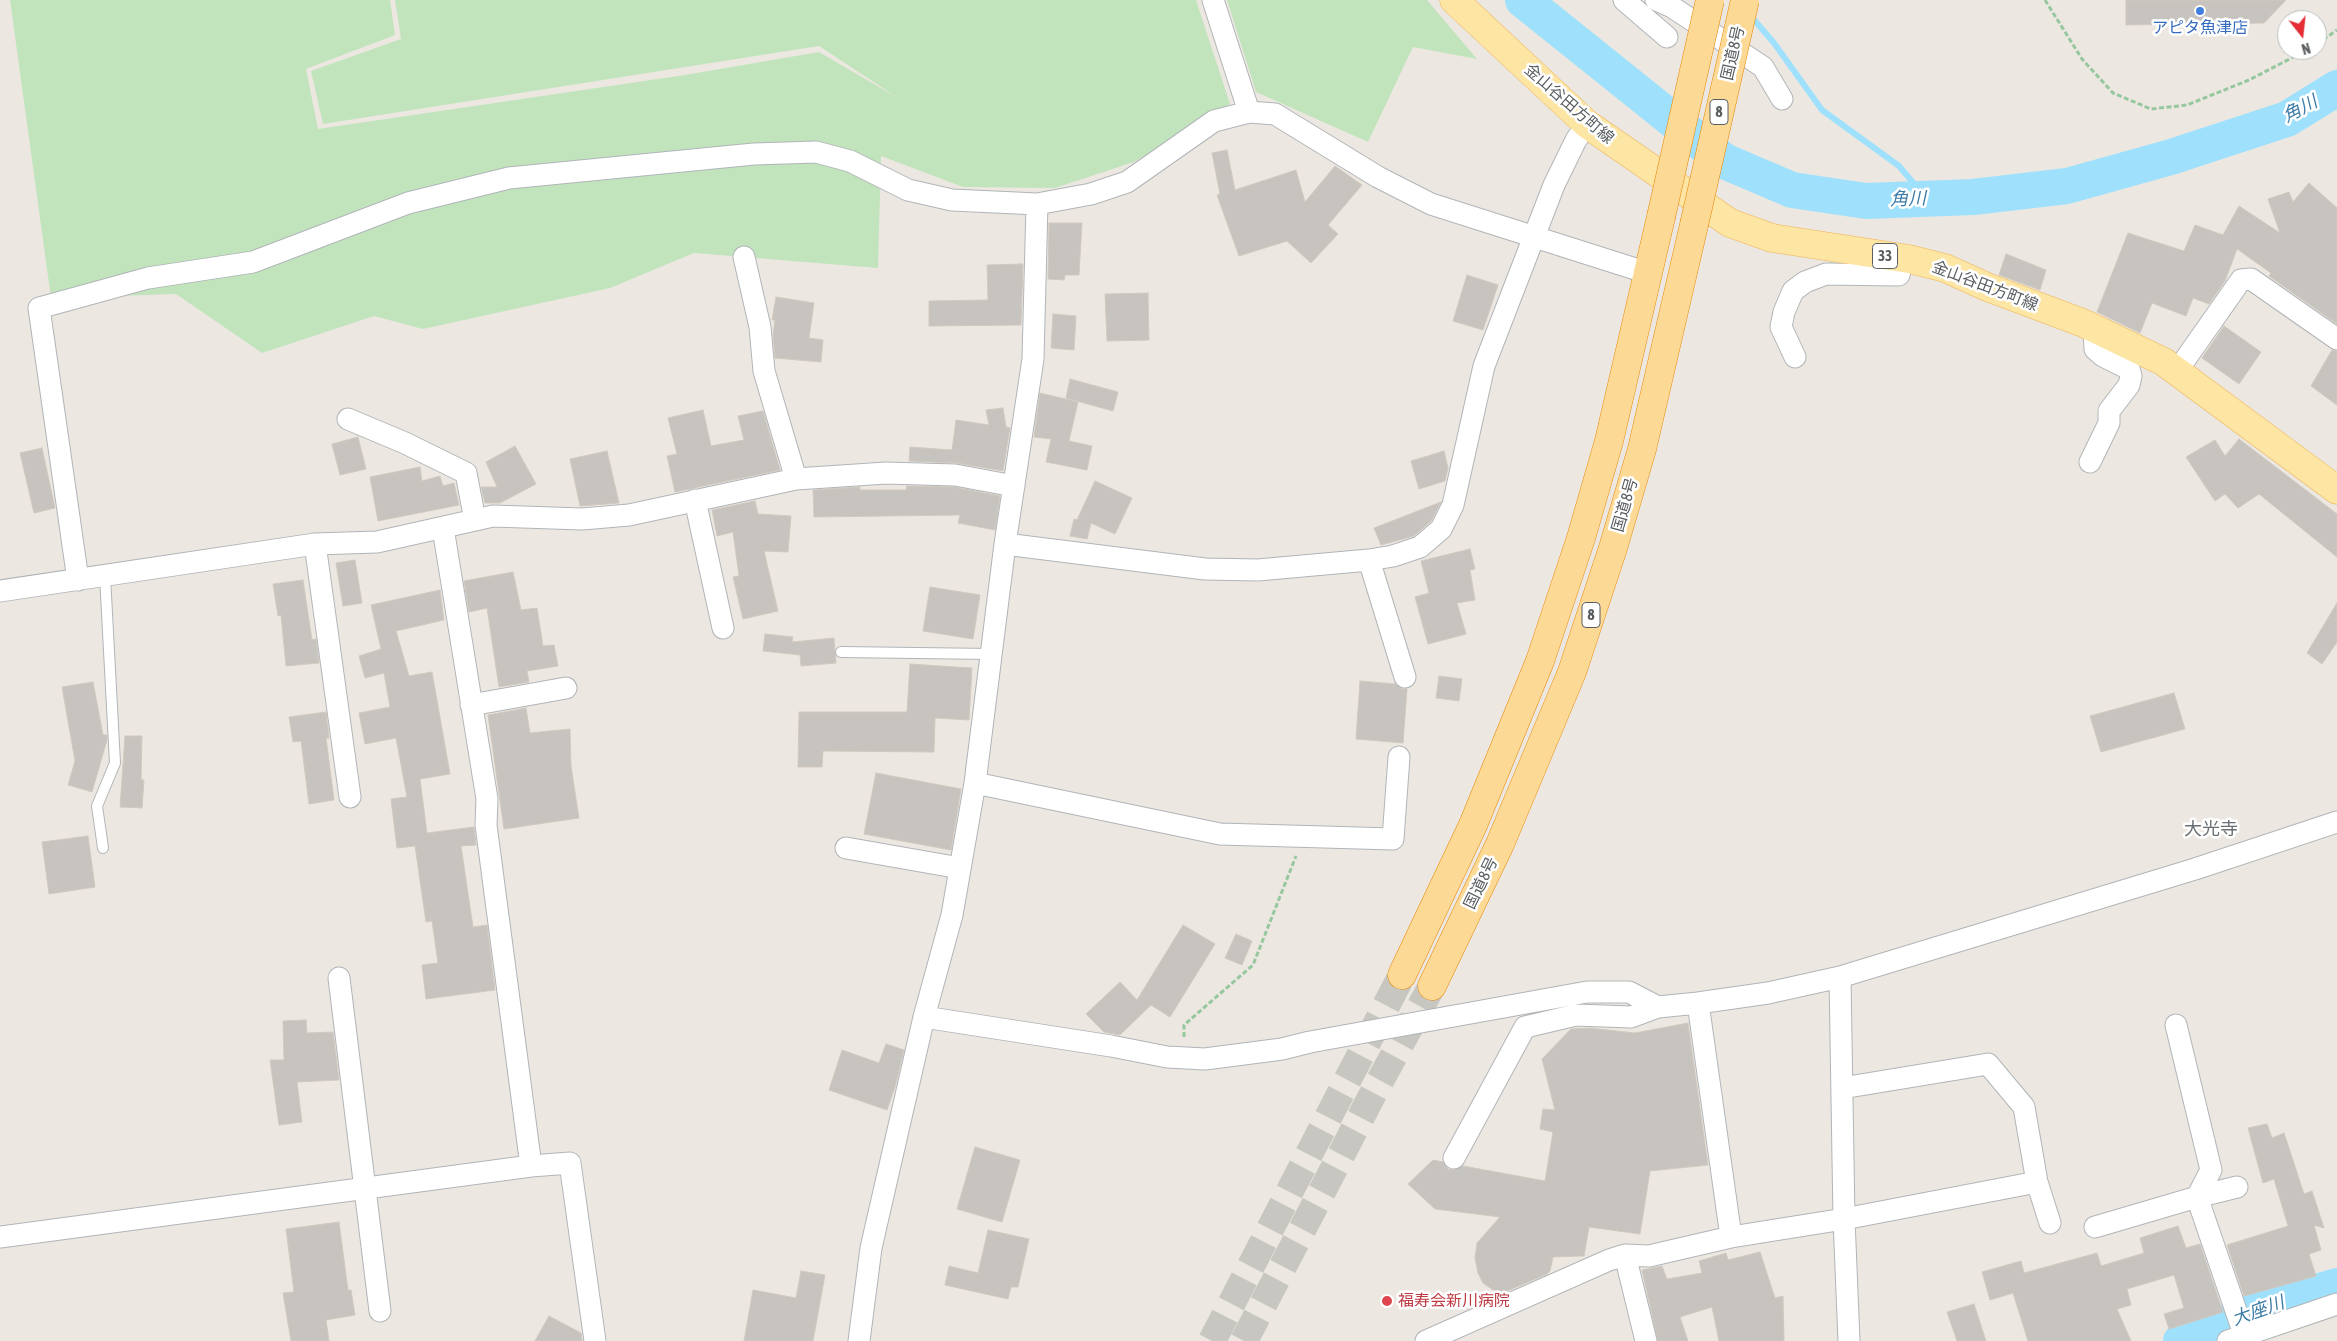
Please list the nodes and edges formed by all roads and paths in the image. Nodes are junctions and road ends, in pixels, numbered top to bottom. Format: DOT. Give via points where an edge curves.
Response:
graph roads {
  1 [pos="1213,0"];
  2 [pos="1454,0"];
  3 [pos="1624,0"];
  4 [pos="1656,0"];
  5 [pos="1710,0"];
  6 [pos="1745,0"];
  7 [pos="2045,0"];
  8 [pos="1667,37"];
  9 [pos="2287,60"];
  10 [pos="1782,98"];
  11 [pos="1249,112"];
  12 [pos="1587,124"];
  13 [pos="1036,204"];
  14 [pos="1535,236"];
  15 [pos="744,257"];
  16 [pos="1903,258"];
  17 [pos="1648,273"];
  18 [pos="2094,328"];
  19 [pos="2337,339"];
  20 [pos="1795,357"];
  21 [pos="2177,371"];
  22 [pos="348,420"];
  23 [pos="2090,462"];
  24 [pos="796,479"];
  25 [pos="1014,486"];
  26 [pos="2337,490"];
  27 [pos="695,500"];
  28 [pos="475,520"];
  29 [pos="443,528"];
  30 [pos="315,544"];
  31 [pos="1005,544"];
  32 [pos="1369,560"];
  33 [pos="105,576"];
  34 [pos="78,580"];
  35 [pos="0,591"];
  36 [pos="724,628"];
  37 [pos="841,652"];
  38 [pos="991,654"];
  39 [pos="1405,677"];
  40 [pos="566,688"];
  41 [pos="471,705"];
  42 [pos="1399,757"];
  43 [pos="975,783"];
  44 [pos="350,797"];
  45 [pos="2337,822"];
  46 [pos="1304,836"];
  47 [pos="104,848"];
  48 [pos="846,848"];
  49 [pos="960,868"];
  50 [pos="1402,975"];
  51 [pos="1840,977"];
  52 [pos="339,978"];
  53 [pos="1432,986"];
  54 [pos="1698,1003"];
  55 [pos="1658,1007"];
  56 [pos="924,1017"];
  57 [pos="2176,1025"];
  58 [pos="1185,1058"];
  59 [pos="1842,1088"];
  60 [pos="1454,1158"];
  61 [pos="531,1166"];
  62 [pos="2037,1182"];
  63 [pos="2237,1187"];
  64 [pos="364,1189"];
  65 [pos="2197,1197"];
  66 [pos="1844,1219"];
  67 [pos="2050,1223"];
  68 [pos="2095,1227"];
  69 [pos="0,1237"];
  70 [pos="1730,1237"];
  71 [pos="1626,1255"];
  72 [pos="2337,1304"];
  73 [pos="380,1311"];
  74 [pos="2236,1338"];
  75 [pos="595,1341"];
  76 [pos="859,1341"];
  77 [pos="1426,1341"];
  78 [pos="1646,1341"];
  79 [pos="1849,1341"];
  1 -- 11 [label="street"];
  2 -- 12 [label="main road, 金山谷田方町線 / 33"];
  3 -- 8 [label="street"];
  4 -- 10 [label="street" via="1672,7 1763,67"];
  5 -- 17 [label="highway, 国道8号 / 8, bridge"];
  6 -- 53 [label="highway, 国道8号 / 8, bridge" via="1642,449 1613,548 1572,672 1500,844"];
  7 -- 9 [label="path" via="2082,60 2114,93 2151,109 2187,104 2248,80"];
  11 -- 13 [label="street" via="1214,121 1127,182 1091,194"];
  11 -- 14 [label="street" via="1275,114 1378,177 1431,204"];
  12 -- 14 [label="street" via="1554,185"];
  12 -- 16 [label="main road, 金山谷田方町線 / 33" via="1730,223 1772,238"];
  13 -- 25 [label="street" via="1033,359"];
  13 -- 34 [label="street" via="952,200 908,190 850,161 816,152 754,154 509,178 408,203 253,262 148,278 39,308"];
  14 -- 17 [label="street"];
  14 -- 32 [label="street" via="1484,366 1454,505 1441,528 1420,546"];
  15 -- 24 [label="street" via="760,327 764,371"];
  16 -- 18 [label="main road, 金山谷田方町線 / 33" via="1945,268"];
  16 -- 20 [label="street" via="1899,274 1826,274 1805,282 1793,291 1782,327"];
  17 -- 50 [label="highway, 国道8号 / 8" via="1609,440 1540,661 1473,824"];
  18 -- 21 [label="main road, 金山谷田方町線 / 33"];
  18 -- 23 [label="street" via="2095,350 2129,369 2130,376 2129,385 2109,411 2109,424"];
  19 -- 21 [label="street" via="2251,279 2241,280"];
  21 -- 26 [label="main road, 金山谷田方町線 / 33"];
  22 -- 28 [label="street" via="466,473"];
  24 -- 25 [label="street" via="886,473 955,475"];
  24 -- 27 [label="street"];
  25 -- 31 [label="street"];
  27 -- 28 [label="street" via="629,515 582,519 493,516"];
  27 -- 36 [label="street"];
  28 -- 29 [label="street"];
  29 -- 30 [label="street" via="377,542"];
  29 -- 41 [label="street"];
  30 -- 33 [label="street"];
  30 -- 44 [label="street"];
  31 -- 32 [label="street" via="1205,569 1258,570"];
  31 -- 38 [label="street"];
  32 -- 39 [label="street"];
  33 -- 34 [label="street"];
  33 -- 47 [label="lane" via="115,763 98,806"];
  34 -- 35 [label="street"];
  37 -- 38 [label="lane"];
  38 -- 43 [label="street"];
  40 -- 41 [label="street"];
  41 -- 61 [label="street" via="487,799 486,825"];
  42 -- 46 [label="street" via="1393,839"];
  43 -- 46 [label="street" via="1220,834"];
  43 -- 49 [label="street"];
  45 -- 51 [label="street" via="2195,869"];
  46 -- 58 [label="path" via="1253,965 1184,1025"];
  48 -- 49 [label="street"];
  49 -- 56 [label="street" via="952,915"];
  51 -- 54 [label="street" via="1768,993"];
  51 -- 59 [label="street"];
  52 -- 64 [label="street"];
  54 -- 55 [label="street"];
  54 -- 70 [label="street"];
  55 -- 58 [label="street" via="1629,992 1587,992 1282,1049 1205,1059"];
  55 -- 60 [label="street" via="1631,1016 1576,1015 1525,1027"];
  56 -- 58 [label="street"];
  56 -- 76 [label="street" via="871,1248"];
  57 -- 65 [label="street" via="2211,1170"];
  59 -- 62 [label="street" via="1988,1064 2024,1107"];
  59 -- 66 [label="street"];
  61 -- 64 [label="street"];
  61 -- 75 [label="street" via="570,1163"];
  62 -- 66 [label="street"];
  62 -- 67 [label="street"];
  63 -- 65 [label="street"];
  64 -- 69 [label="street"];
  64 -- 73 [label="street"];
  65 -- 68 [label="street"];
  65 -- 74 [label="street"];
  66 -- 70 [label="street"];
  66 -- 79 [label="street"];
  70 -- 71 [label="street" via="1649,1256"];
  71 -- 77 [label="street"];
  71 -- 78 [label="street"];
  72 -- 74 [label="street"];
}
